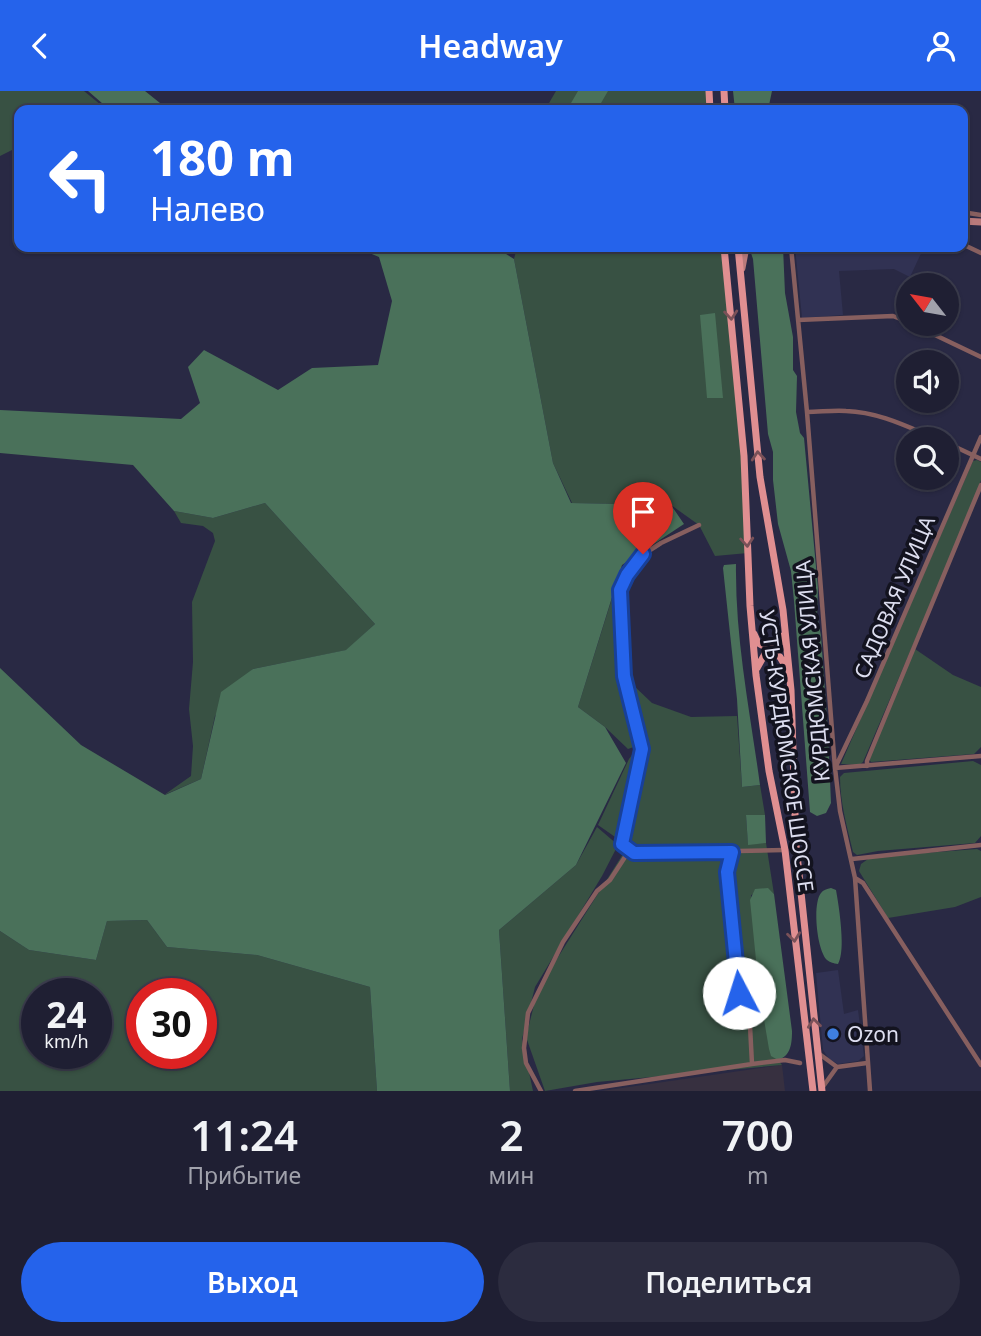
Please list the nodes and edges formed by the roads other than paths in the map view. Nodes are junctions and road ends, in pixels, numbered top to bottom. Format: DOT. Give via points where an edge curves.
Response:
graph roads {
  1 [pos="724,252"];
  2 [pos="738,252"];
  3 [pos="745,252"];
  4 [pos="791,252"];
  5 [pos="741,280"];
  6 [pos="896,317"];
  7 [pos="798,320"];
  8 [pos="937,336"];
  9 [pos="981,357"];
  10 [pos="807,412"];
  11 [pos="906,427"];
  12 [pos="981,437"];
  13 [pos="959,449"];
  14 [pos="973,455"];
  15 [pos="981,459"];
  16 [pos="981,485"];
  17 [pos="699,525"];
  18 [pos="752,631"];
  19 [pos="785,633"];
  20 [pos="788,671"];
  21 [pos="756,675"];
  22 [pos="981,756"];
  23 [pos="867,766"];
  24 [pos="835,768"];
  25 [pos="981,845"];
  26 [pos="785,850"];
  27 [pos="732,852"];
  28 [pos="634,853"];
  29 [pos="852,859"];
  30 [pos="855,878"];
  31 [pos="817,1053"];
  32 [pos="800,1063"];
  33 [pos="867,1063"];
  34 [pos="752,1064"];
  35 [pos="981,1065"];
  36 [pos="837,1067"];
  37 [pos="822,1090"];
  38 [pos="541,1091"];
  39 [pos="575,1091"];
  40 [pos="813,1091"];
  41 [pos="870,1091"];
  1 -- 18 [label="main road, УСТЬ-КУРДЮМСКОЕ ШОССЕ, one-way" via="744,456"];
  2 -- 5 [label="main road, УСТЬ-КУРДЮМСКОЕ ШОССЕ"];
  3 -- 5 [label="street"];
  4 -- 7 [label="street, КУРДЮМСКАЯ УЛИЦА"];
  19 -- 5 [label="main road, УСТЬ-КУРДЮМСКОЕ ШОССЕ, one-way" via="760,477"];
  6 -- 7 [label="street"];
  7 -- 10 [label="street, КУРДЮМСКАЯ УЛИЦА"];
  8 -- 9 [label="street"];
  10 -- 11 [label="street" via="876,415"];
  10 -- 24 [label="street, КУРДЮМСКАЯ УЛИЦА"];
  12 -- 14 [label="street, САДОВАЯ УЛИЦА"];
  13 -- 14 [label="street"];
  14 -- 15 [label="street"];
  14 -- 24 [label="street, САДОВАЯ УЛИЦА"];
  16 -- 23 [label="street, САДОВАЯ УЛИЦА"];
  17 -- 28 [label="street" via="643,554 620,590 624,676 642,749 622,844"];
  18 -- 19 [label="main road" via="758,643 769,649 780,643"];
  18 -- 21 [label="main road, УСТЬ-КУРДЮМСКОЕ ШОССЕ"];
  19 -- 20 [label="main road, УСТЬ-КУРДЮМСКОЕ ШОССЕ"];
  20 -- 21 [label="main road" via="773,653 761,658"];
  31 -- 20 [label="main road, УСТЬ-КУРДЮМСКОЕ ШОССЕ, one-way" via="796,845"];
  21 -- 26 [label="main road, УСТЬ-КУРДЮМСКОЕ ШОССЕ"];
  22 -- 23 [label="street"];
  23 -- 24 [label="street"];
  24 -- 29 [label="street, КУРДЮМСКАЯ УЛИЦА"];
  25 -- 29 [label="street"];
  26 -- 27 [label="street"];
  26 -- 40 [label="main road, УСТЬ-КУРДЮМСКОЕ ШОССЕ, one-way"];
  27 -- 28 [label="street"];
  27 -- 34 [label="street" via="727,872 739,993 750,1026"];
  28 -- 38 [label="street" via="625,857 597,891 564,942 528,1013 526,1063"];
  29 -- 30 [label="street, КУРДЮМСКАЯ УЛИЦА"];
  30 -- 33 [label="street, КУРДЮМСКАЯ УЛИЦА"];
  30 -- 35 [label="street" via="863,883"];
  31 -- 36 [label="street"];
  31 -- 37 [label="main road, УСТЬ-КУРДЮМСКОЕ ШОССЕ"];
  32 -- 34 [label="street"];
  33 -- 36 [label="street"];
  33 -- 41 [label="street, КУРДЮМСКАЯ УЛИЦА"];
  34 -- 39 [label="street"];
  36 -- 37 [label="street"];
}
